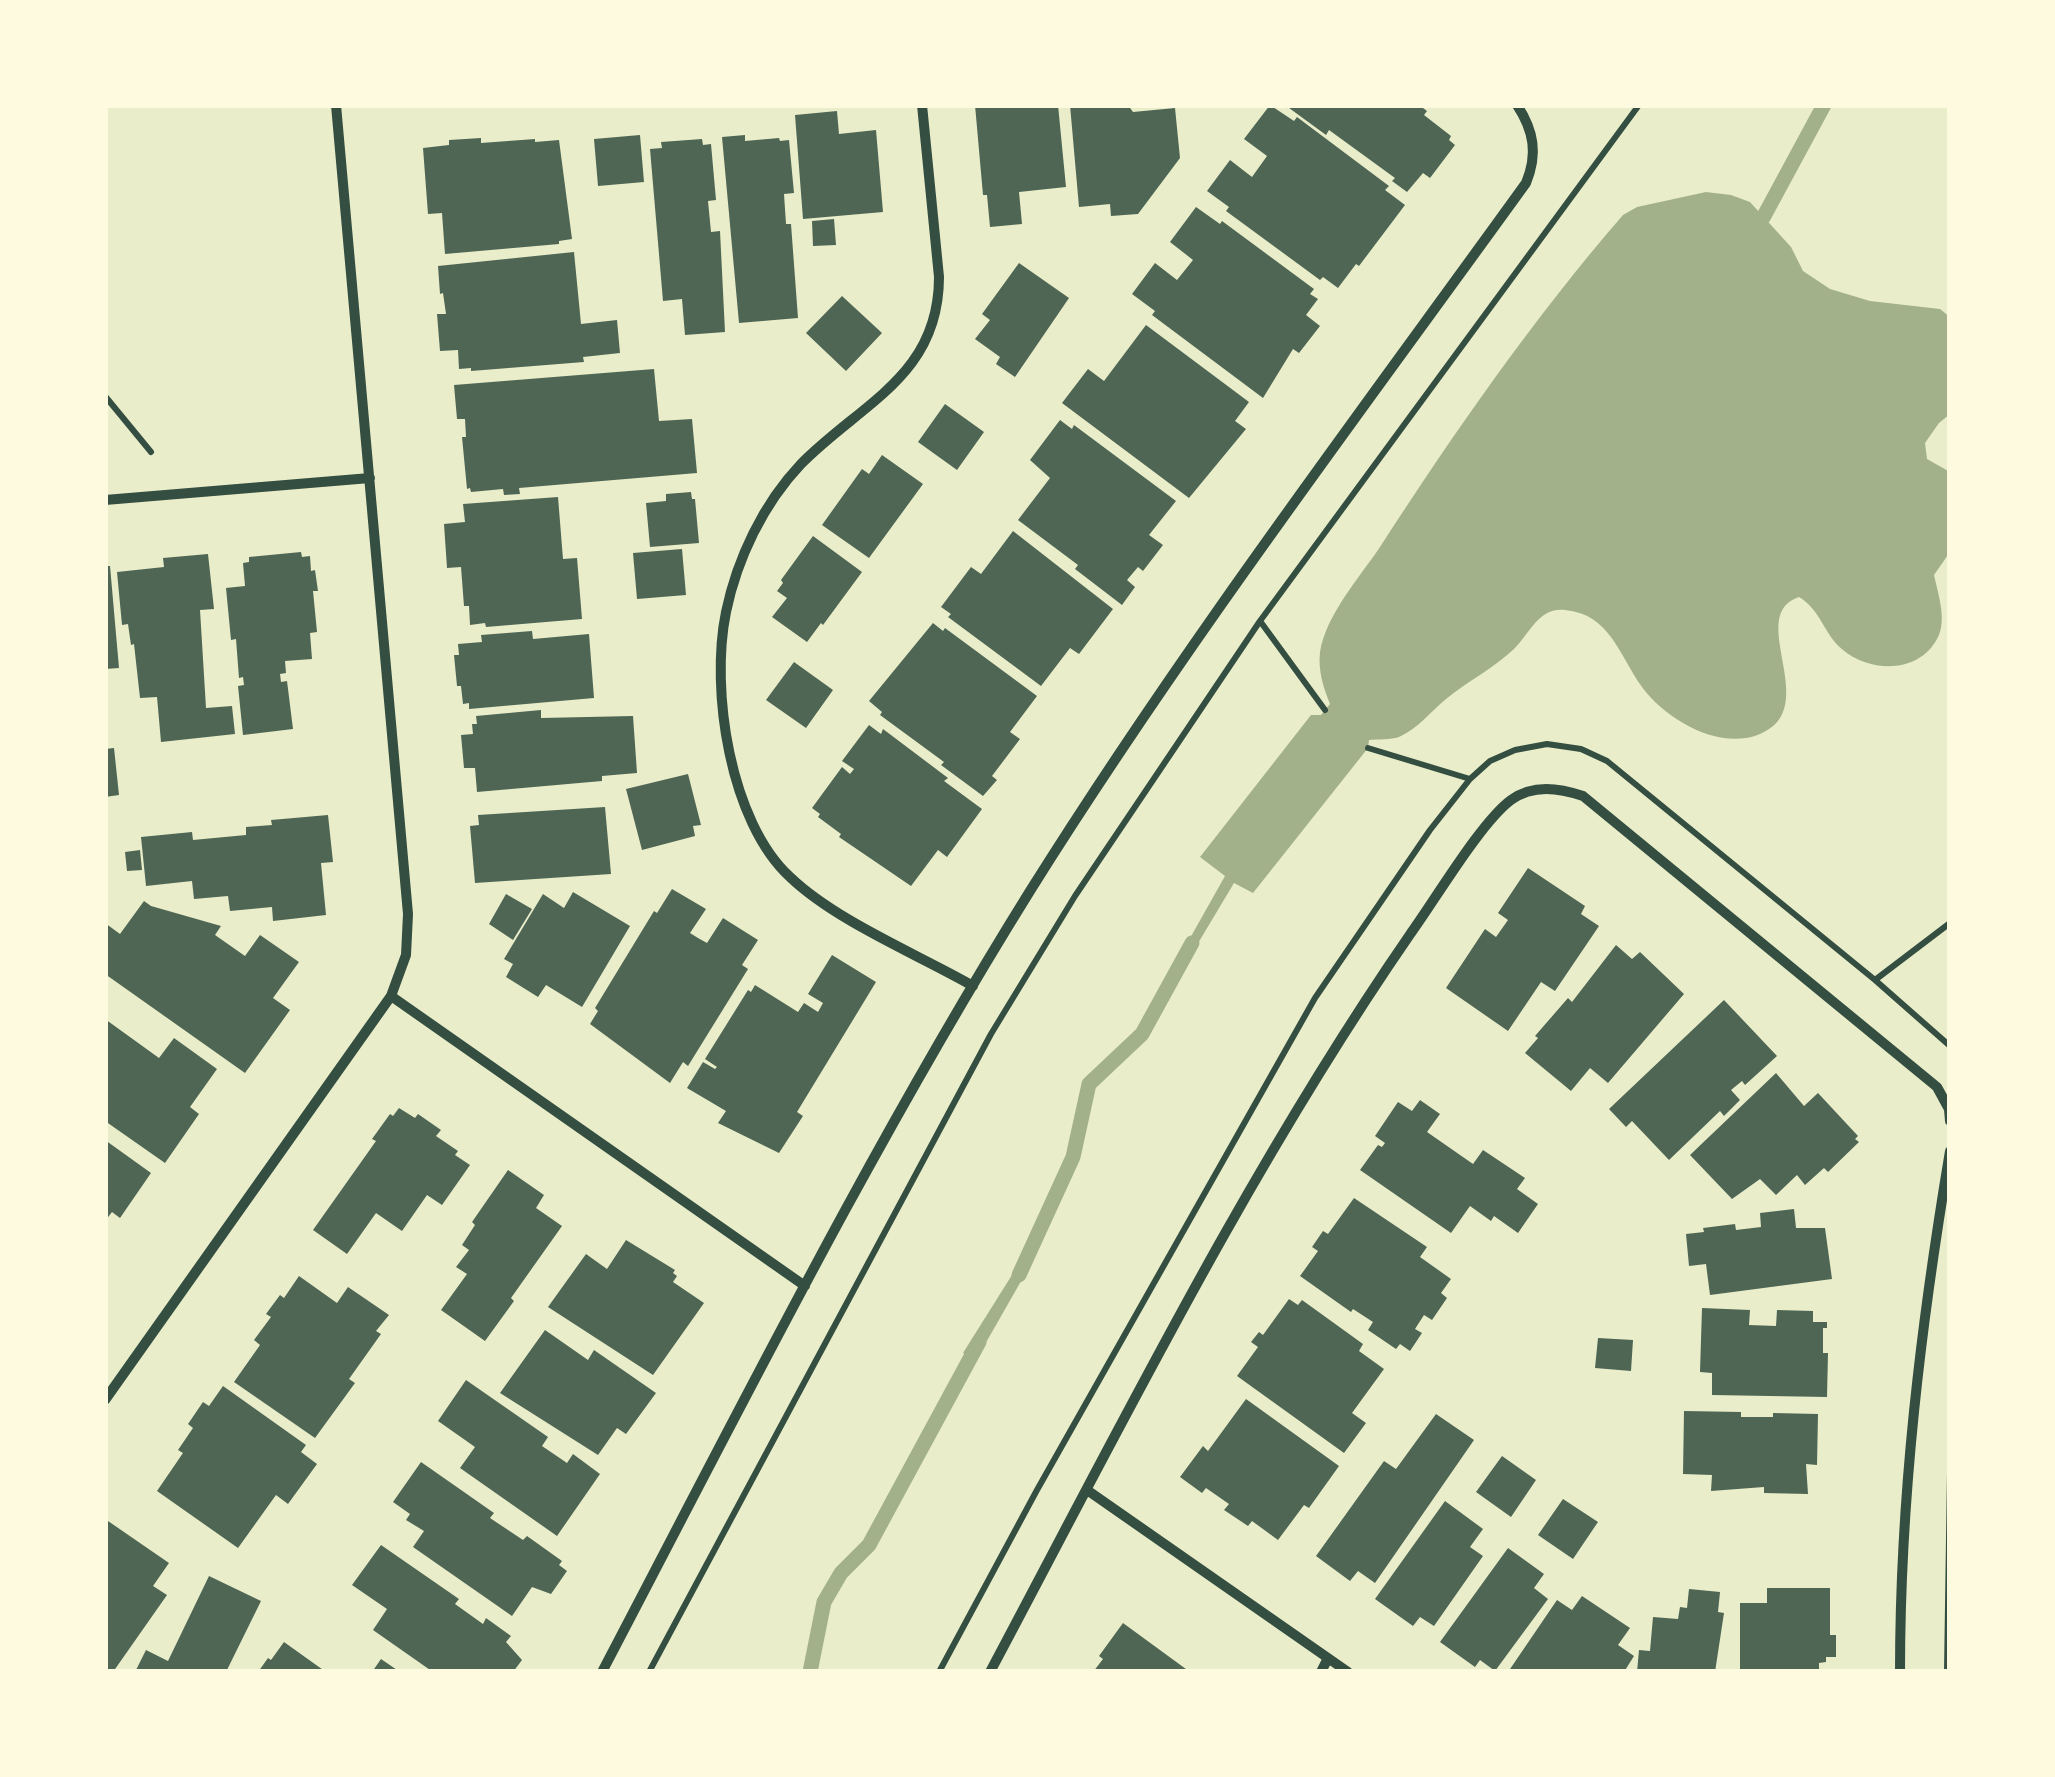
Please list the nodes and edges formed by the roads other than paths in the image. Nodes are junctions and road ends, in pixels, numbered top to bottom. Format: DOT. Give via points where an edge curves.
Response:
graph roads {
  1 [pos="336,105"];
  2 [pos="922,105"];
  3 [pos="1517,105"];
  4 [pos="370,478"];
  5 [pos="105,500"];
  6 [pos="973,986"];
  7 [pos="392,996"];
  8 [pos="1950,1122"];
  9 [pos="1950,1151"];
  10 [pos="804,1286"];
  11 [pos="105,1400"];
  12 [pos="1087,1490"];
  13 [pos="1328,1658"];
  14 [pos="602,1672"];
  15 [pos="990,1672"];
  16 [pos="1321,1672"];
  17 [pos="1348,1672"];
  18 [pos="1900,1672"];
  1 -- 4 [label="street"];
  2 -- 6 [label="street" via="939,277 934,325 904,374 800,465 752,536 725,615 724,699 739,796 790,878"];
  3 -- 6 [label="street" via="1532,132 1533,167 1526,184 1125,743"];
  4 -- 5 [label="street"];
  4 -- 7 [label="street" via="408,914 406,955"];
  6 -- 10 [label="street"];
  7 -- 10 [label="street"];
  7 -- 11 [label="street"];
  8 -- 12 [label="street" via="1936,1087 1583,796 1540,788 1514,797 1496,813 1364,1003 1269,1158"];
  9 -- 18 [label="street" via="1913,1400"];
  10 -- 14 [label="street"];
  12 -- 13 [label="street"];
  12 -- 15 [label="street"];
  13 -- 16 [label="street"];
  13 -- 17 [label="street"];
}
